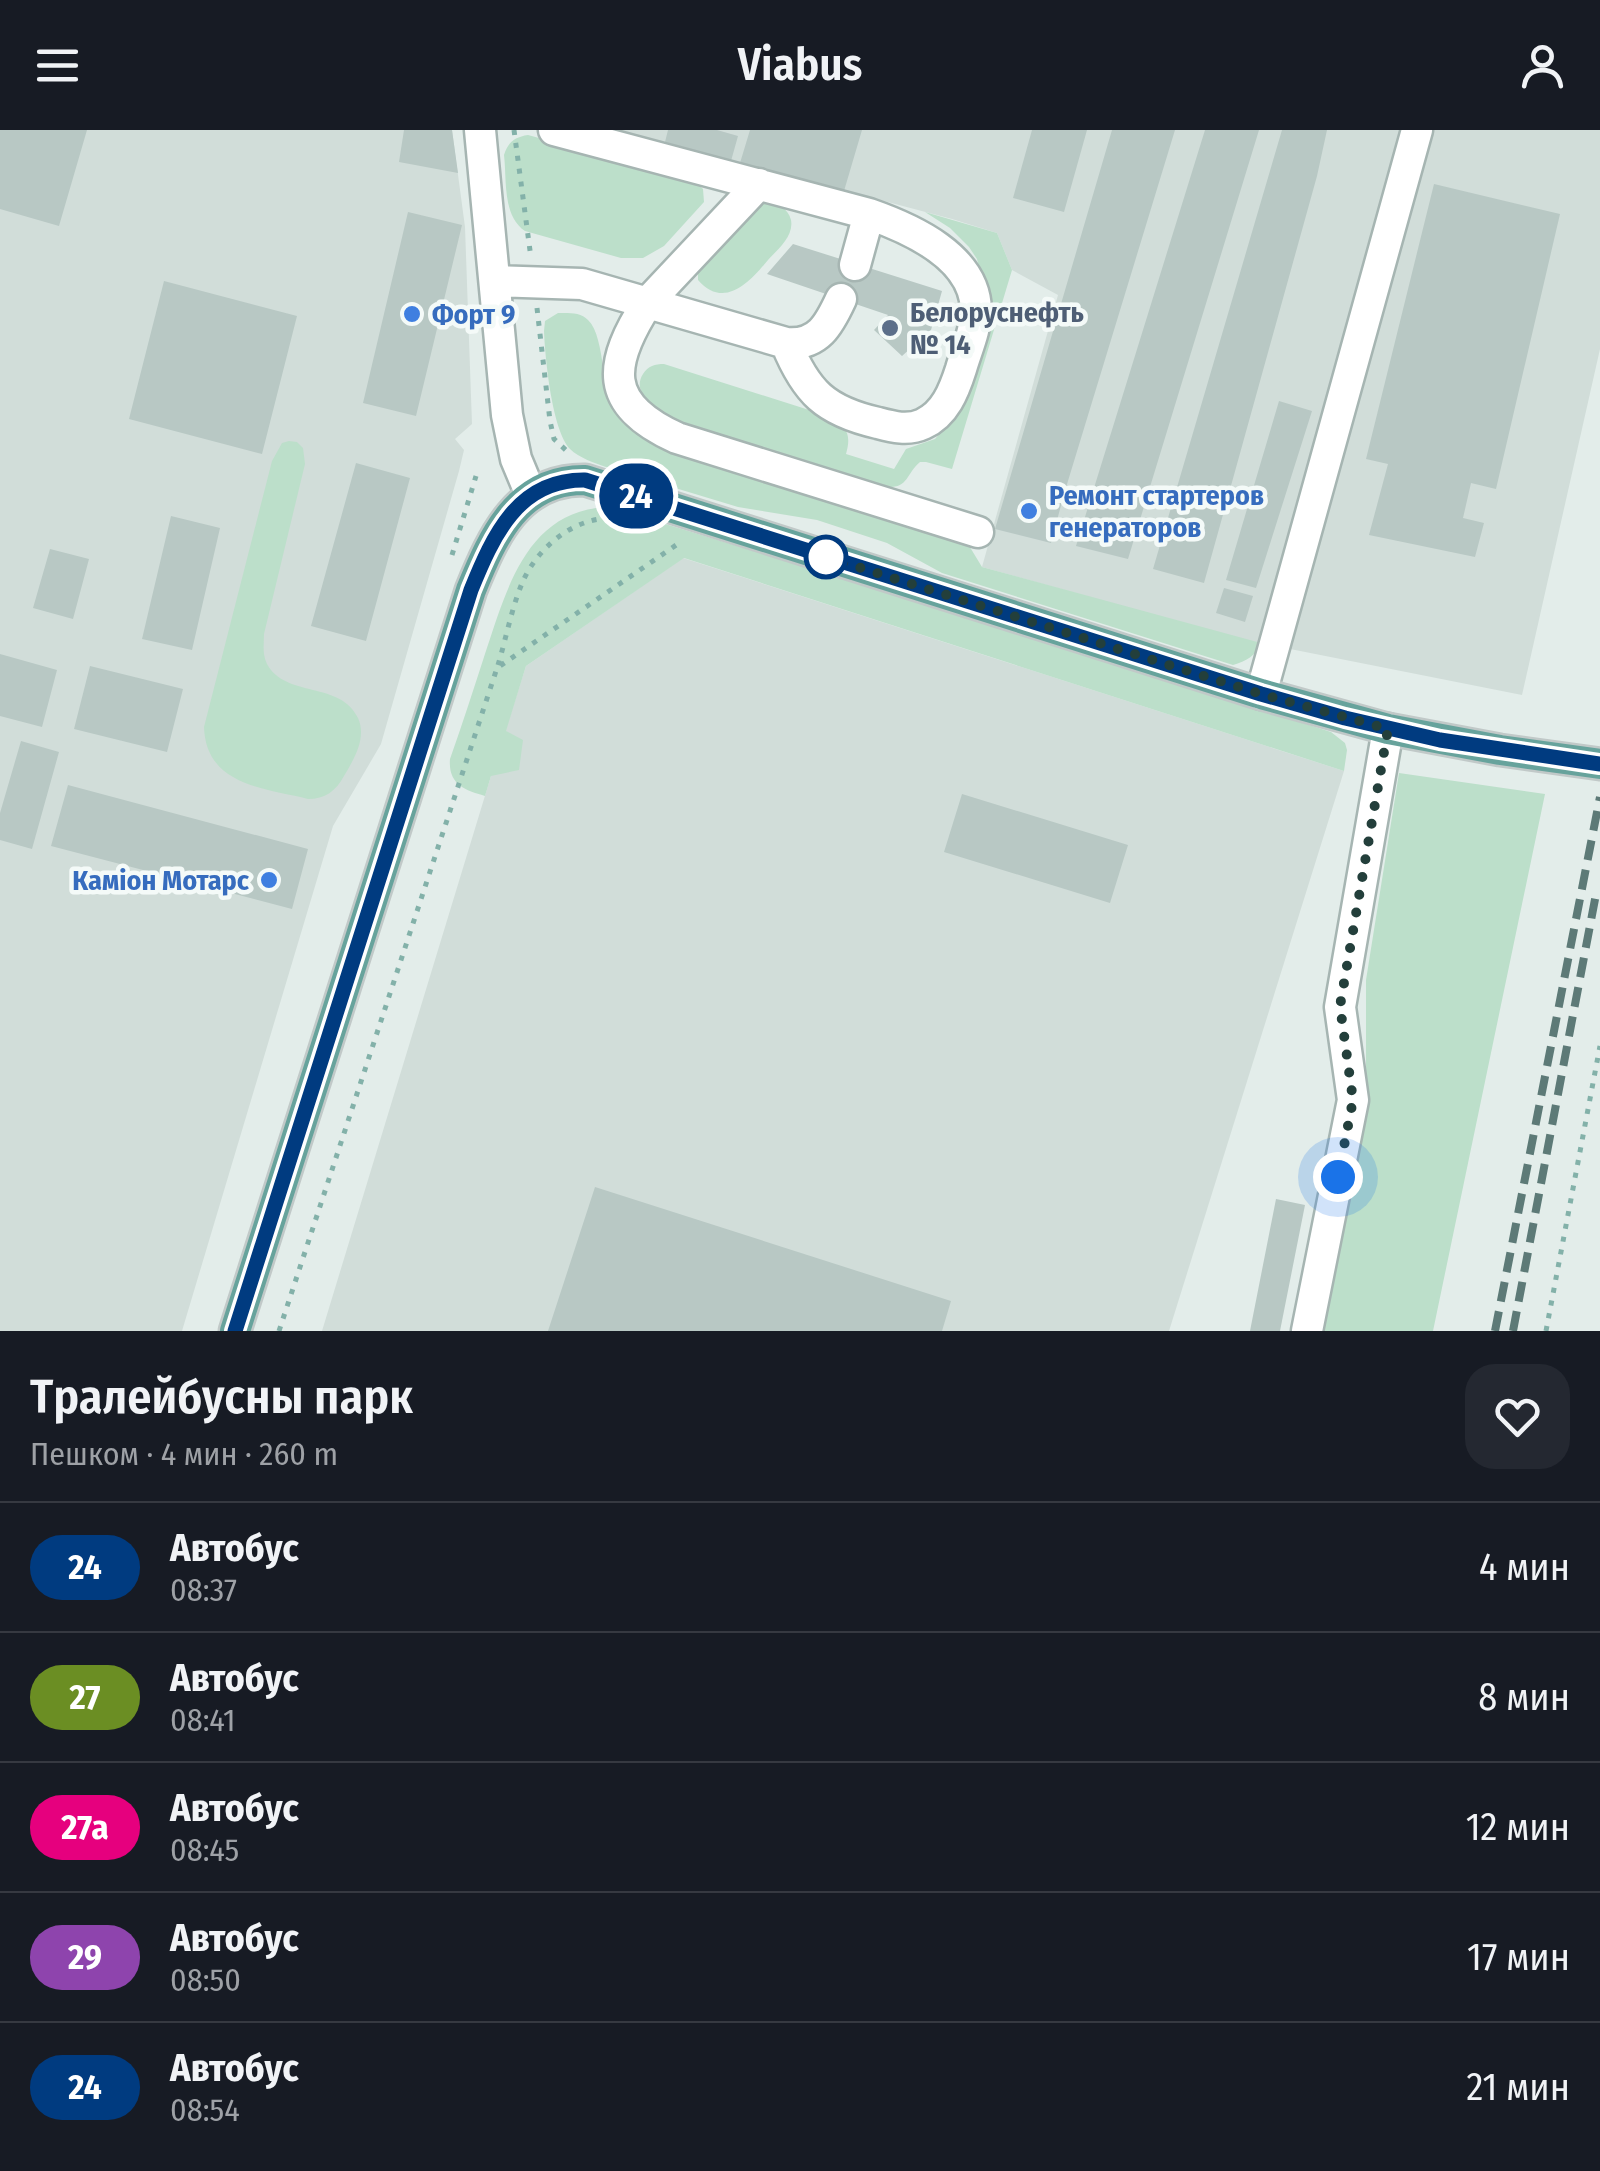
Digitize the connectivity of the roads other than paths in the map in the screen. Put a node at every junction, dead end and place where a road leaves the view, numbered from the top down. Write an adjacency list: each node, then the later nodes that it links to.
1 (480, 130): 7 (street)
2 (554, 130): 4 (street)
3 (1417, 130): 13 (street)
4 (759, 184): 5 (street); 9 (street)
5 (869, 214): 6 (street); 10 (street)
6 (855, 264)
7 (495, 281): 9 (street); 11 (street)
8 (841, 299): 10 (street)
9 (648, 302): 10 (street); 12 (street)
10 (786, 343)
11 (531, 494): 13 (main road); 16 (main road)
12 (978, 532)
13 (1261, 694): 14 (main road)
14 (1388, 729): 15 (main road); 17 (street)
15 (1600, 764)
16 (235, 1331)
17 (1308, 1331)

